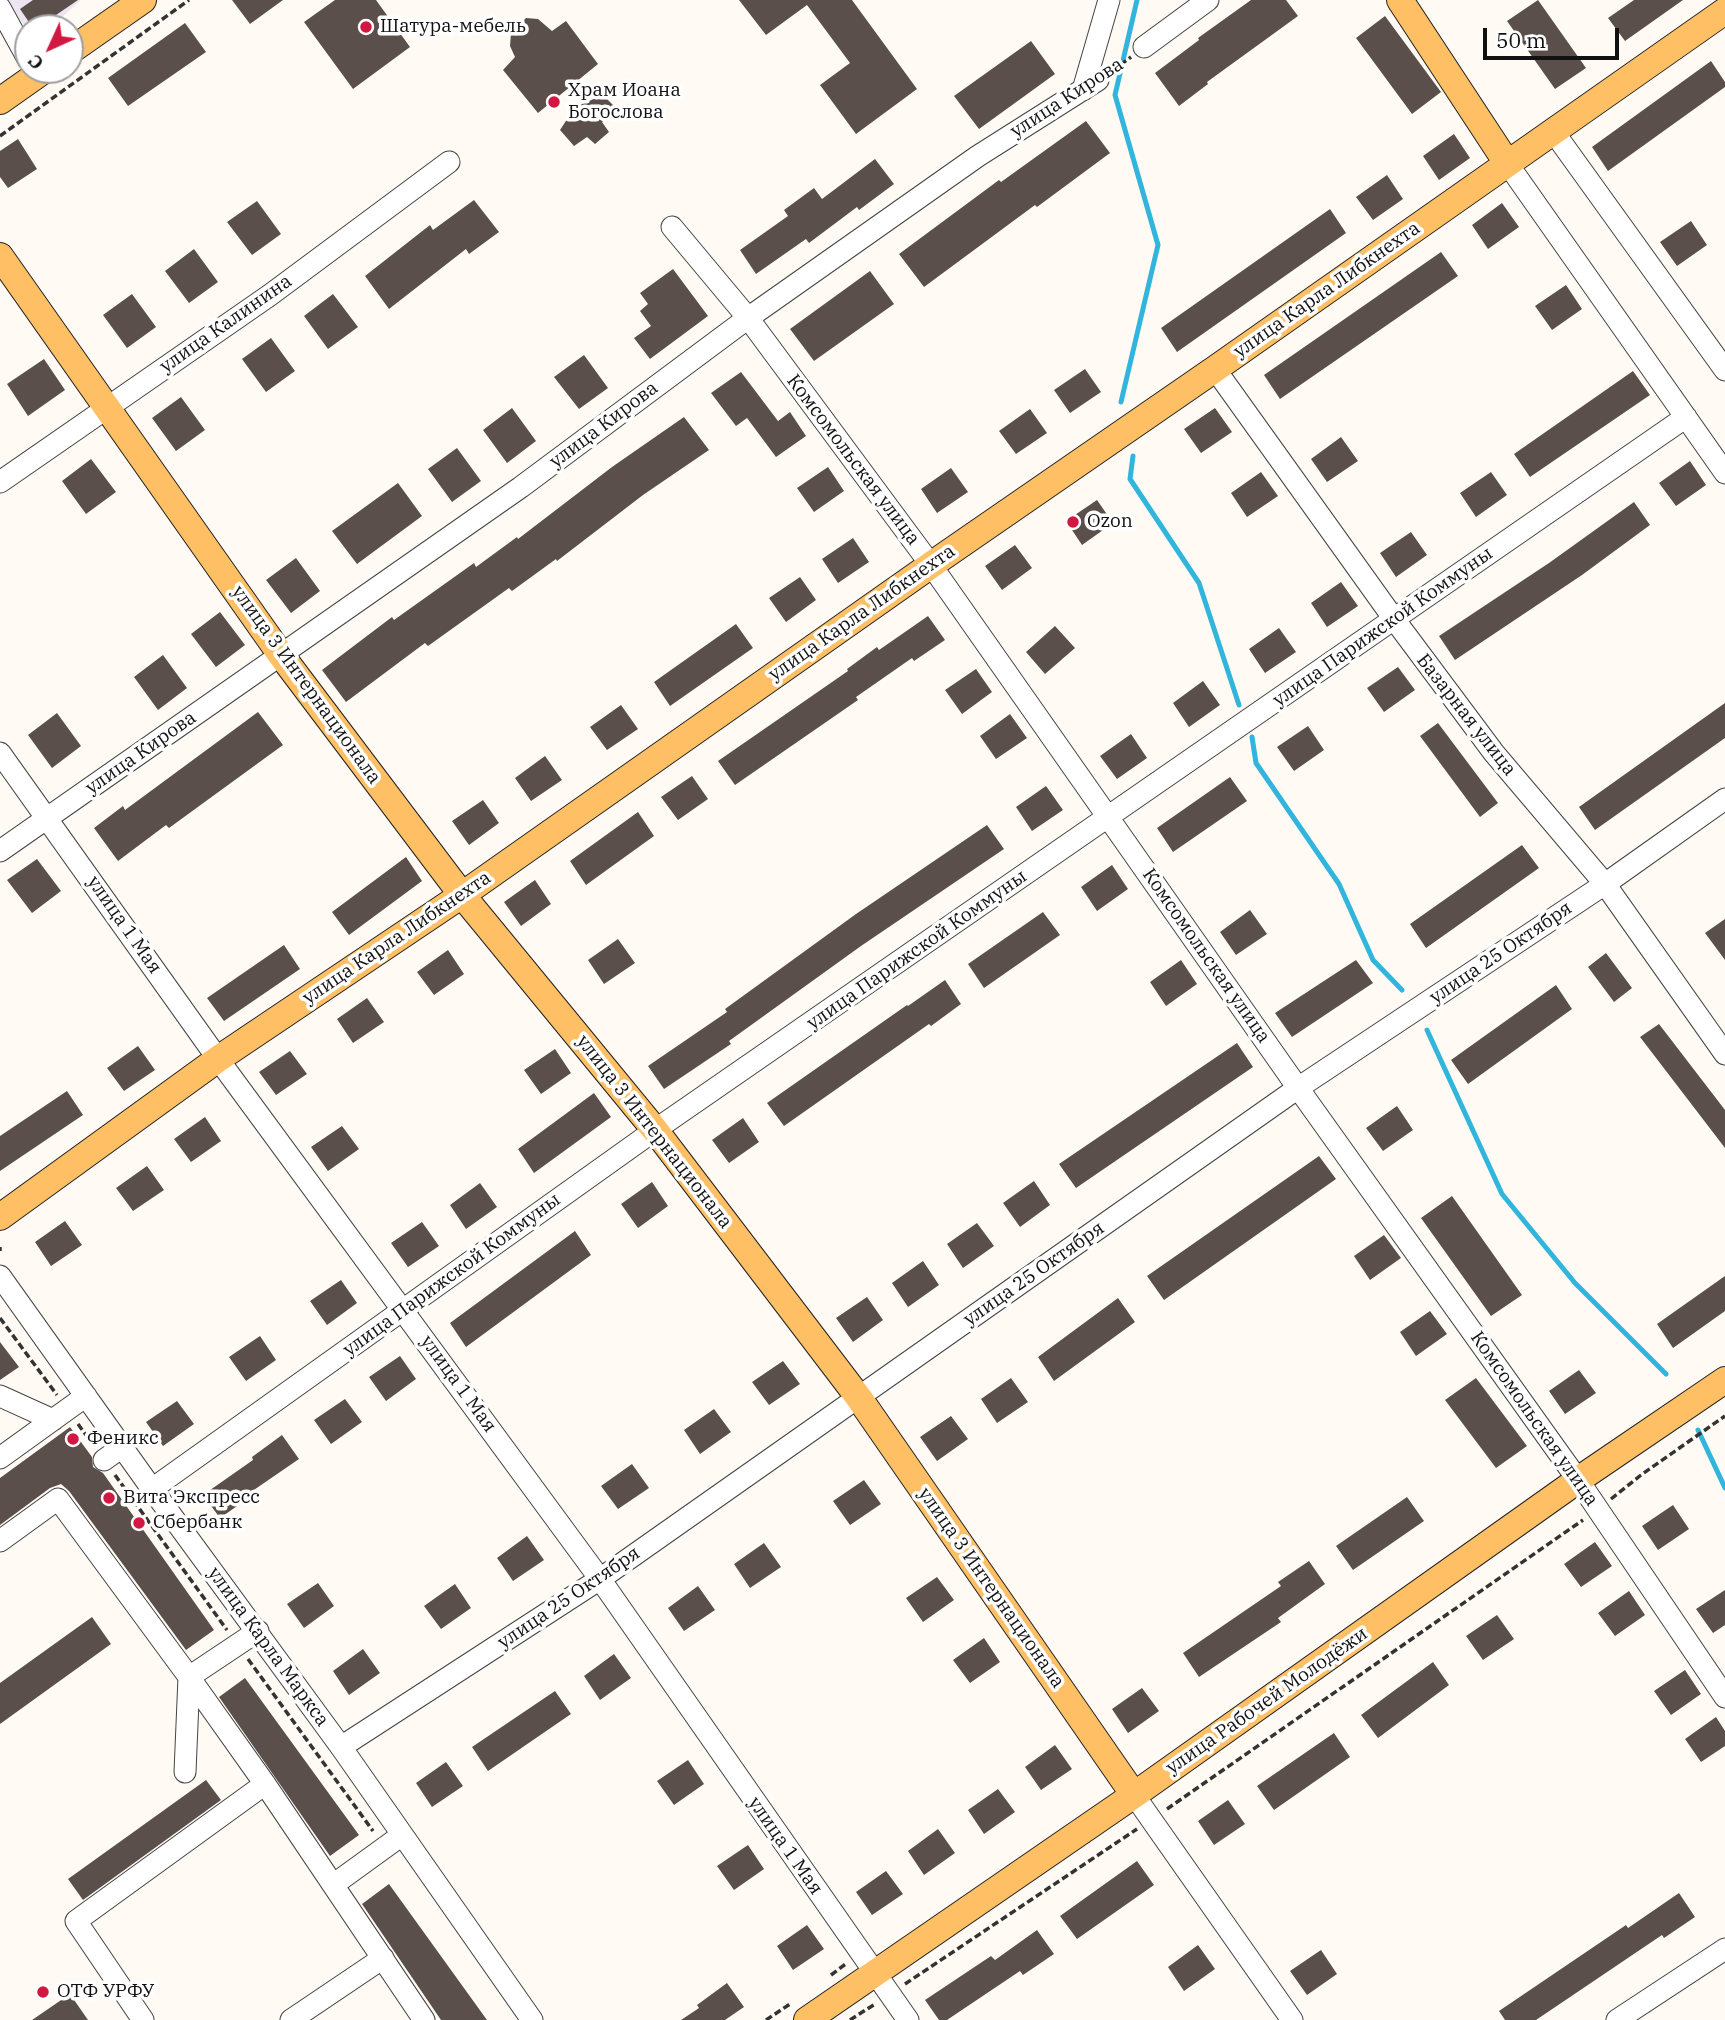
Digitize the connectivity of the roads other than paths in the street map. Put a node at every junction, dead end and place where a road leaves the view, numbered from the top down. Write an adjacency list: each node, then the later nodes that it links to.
1 (143, 0): 8 (main road)
2 (1110, 0): 17 (street, улица Кирова)
3 (1208, 0): 9 (street, улица Кирова)
4 (1400, 0): 14 (main road)
5 (0, 8): 7 (street)
6 (1725, 12): 12 (main road, улица Карла Либкнехта)
7 (14, 30)
8 (84, 41)
9 (1144, 47)
10 (20, 84): 11 (main road)
11 (0, 101)
12 (1553, 131): 14 (main road, улица Карла Либкнехта); 19 (street)
13 (449, 162): 20 (street, улица Калинина)
14 (1507, 163): 18 (main road, улица Карла Либкнехта); 21 (street)
15 (672, 227): 17 (street, Комсомольская улица)
16 (0, 256): 20 (main road, улица 3 Интернационала)
17 (748, 318): 24 (street, Комсомольская улица); 26 (street, улица Кирова)
18 (1216, 369): 24 (main road, улица Карла Либкнехта); 25 (street, Базарная улица)
19 (1725, 370)
20 (108, 406): 23 (street, улица Калинина); 26 (main road, улица 3 Интернационала)
21 (1686, 417): 22 (street); 25 (street, улица Парижской Коммуны)
22 (1725, 473)
23 (0, 482)
24 (931, 565): 29 (street, Комсомольская улица); 33 (main road, улица Карла Либкнехта)
25 (1394, 620): 29 (street, улица Парижской Коммуны); 32 (street, Базарная улица)
26 (281, 655): 30 (street, улица Кирова); 33 (main road, улица 3 Интернационала)
27 (0, 753): 30 (street, улица 1 Мая)
28 (1725, 799): 32 (street, улица 25 Октября)
29 (1110, 817): 36 (street, Комсомольская улица); 37 (street, улица Парижской Коммуны)
30 (48, 818): 31 (street, улица Кирова); 35 (street, улица 1 Мая)
31 (0, 851)
32 (1605, 884): 34 (street, Базарная улица); 36 (street, улица 25 Октября)
33 (463, 895): 35 (main road, улица Карла Либкнехта); 37 (main road, улица 3 Интернационала)
34 (1725, 1054)
35 (218, 1059): 38 (main road, улица Карла Либкнехта); 40 (street, улица 1 Мая)
36 (1298, 1088): 44 (street, улица 25 Октября); 49 (street, Комсомольская улица)
37 (655, 1130): 40 (street, улица Парижской Коммуны); 44 (main road, улица 3 Интернационала)
38 (0, 1217)
39 (0, 1276): 43 (street, улица Карла Маркса)
40 (403, 1309): 50 (street, улица Парижской Коммуны); 52 (street, улица 1 Мая)
41 (1725, 1380): 49 (main road, улица Рабочей Молодёжи)
42 (0, 1396): 45 (street)
43 (86, 1396): 45 (street); 46 (street, улица Карла Маркса)
44 (859, 1398): 52 (street, улица 25 Октября); 59 (main road, улица 3 Интернационала)
45 (60, 1415): 47 (street)
46 (122, 1447): 48 (street); 50 (street, улица Карла Маркса)
47 (0, 1458)
48 (104, 1460)
49 (1578, 1480): 55 (street, Комсомольская улица); 59 (main road, улица Рабочей Молодёжи)
50 (152, 1489): 53 (street, улица Карла Маркса)
51 (0, 1541): 54 (street)
52 (600, 1579): 56 (street, улица 25 Октября); 64 (street, улица 1 Мая)
53 (258, 1631): 54 (street); 56 (street, улица Карла Маркса)
54 (189, 1678): 57 (street); 58 (street)
55 (1725, 1697)
56 (341, 1747): 60 (street, улица Карла Маркса)
57 (185, 1772)
58 (265, 1784): 61 (street); 65 (street)
59 (1134, 1794): 64 (main road, улица Рабочей Молодёжи); 71 (street, улица 3 Интернационала)
60 (393, 1841): 61 (street); 68 (street, улица Карла Маркса)
61 (333, 1885): 63 (street)
62 (1725, 1949): 72 (street)
63 (383, 1958): 66 (street); 67 (street)
64 (881, 1984): 69 (main road, улица Рабочей Молодёжи); 70 (street, улица 1 Мая)
65 (143, 2020)
66 (292, 2020)
67 (424, 2020)
68 (532, 2020)
69 (807, 2020)
70 (908, 2020)
71 (1292, 2020)
72 (1617, 2020)

